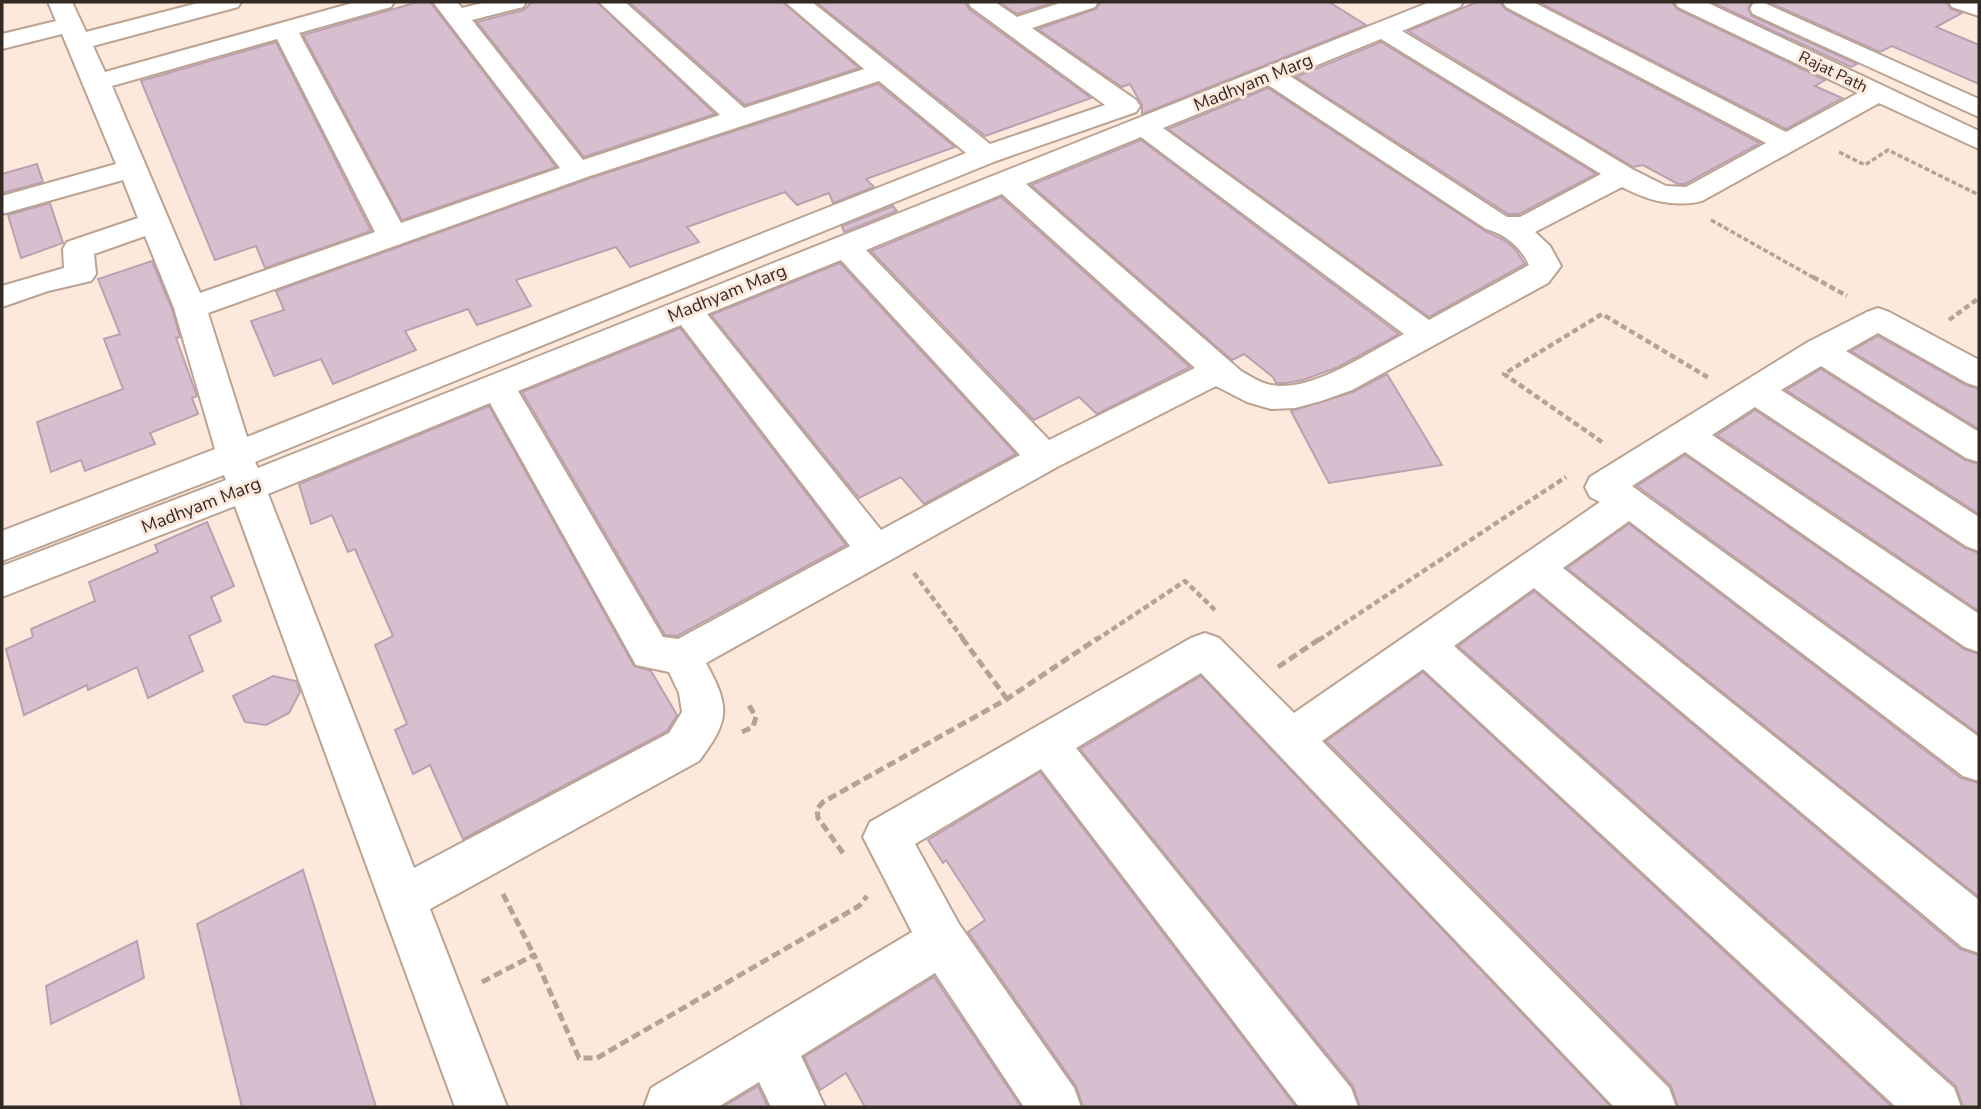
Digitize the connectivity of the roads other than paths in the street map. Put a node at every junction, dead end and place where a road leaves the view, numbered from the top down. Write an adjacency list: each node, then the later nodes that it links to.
1 (229, 2): 13 (street)
2 (382, 2): 19 (street)
3 (514, 2): 14 (street)
4 (611, 2): 27 (street)
5 (797, 2): 21 (street)
6 (980, 2): 18 (street)
7 (1086, 2): 18 (street)
8 (1451, 2): 16 (street, Madhyam Marg)
9 (1515, 2): 29 (street)
10 (1687, 2): 24 (street, Rajat Path)
11 (1747, 2): 25 (street, Rajat Path)
12 (1961, 2): 15 (street)
13 (185, 7): 17 (street)
14 (450, 9): 32 (street)
15 (1979, 9)
16 (1386, 16): 22 (street, Madhyam Marg); 26 (street, Madhyam Marg); 33 (street)
17 (69, 23): 20 (street); 23 (street)
18 (1014, 26): 26 (street)
19 (284, 29): 23 (street); 38 (street)
20 (2, 42)
21 (884, 71): 27 (street); 30 (street)
22 (1270, 75): 26 (street, Madhyam Marg); 37 (street)
23 (97, 82): 31 (street)
24 (1878, 93): 28 (street, Rajat Path); 29 (street)
25 (1979, 109)
26 (1134, 116): 30 (street, Madhyam Marg); 34 (street, Madhyam Marg); 43 (street)
27 (738, 117): 32 (street)
28 (1979, 141)
29 (1788, 144): 33 (street)
30 (986, 155): 52 (street, Madhyam Marg)
31 (132, 168): 35 (street); 36 (street)
32 (576, 171): 38 (street)
33 (1622, 175): 37 (street)
34 (1005, 181): 39 (street, Madhyam Marg); 46 (street)
35 (2, 205)
36 (154, 223): 40 (street); 41 (street)
37 (1513, 227): 43 (street)
38 (393, 237): 41 (street)
39 (845, 246): 42 (street, Madhyam Marg); 51 (street)
40 (2, 297)
41 (190, 308): 52 (street)
42 (686, 310): 47 (street, Madhyam Marg); 56 (street)
43 (1427, 334): 46 (street)
44 (1820, 350): 45 (street); 48 (street); 50 (street)
45 (1970, 359)
46 (1219, 370): 51 (street)
47 (498, 386): 52 (street, Madhyam Marg); 61 (street)
48 (1755, 390): 49 (street); 54 (street)
49 (1686, 435): 53 (street); 59 (street)
50 (1979, 449)
51 (1044, 458): 56 (street)
52 (241, 472): 55 (street, Madhyam Marg); 58 (street, Madhyam Marg); 65 (street)
53 (1629, 501): 57 (street); 64 (street)
54 (1979, 536)
55 (2, 546)
56 (891, 557): 61 (street)
57 (1534, 566): 60 (street); 66 (street)
58 (2, 582)
59 (1979, 635)
60 (1423, 644): 62 (street); 75 (street)
61 (682, 656): 65 (street)
62 (1291, 739): 63 (street); 74 (street)
63 (1047, 744): 67 (street); 73 (street)
64 (1979, 762)
65 (402, 899): 69 (street)
66 (1979, 930)
67 (942, 941): 68 (street); 72 (street)
68 (768, 1047): 70 (street); 71 (street)
69 (481, 1107)
70 (670, 1107)
71 (799, 1107)
72 (1055, 1107)
73 (1332, 1107)
74 (1650, 1107)
75 (1935, 1107)

